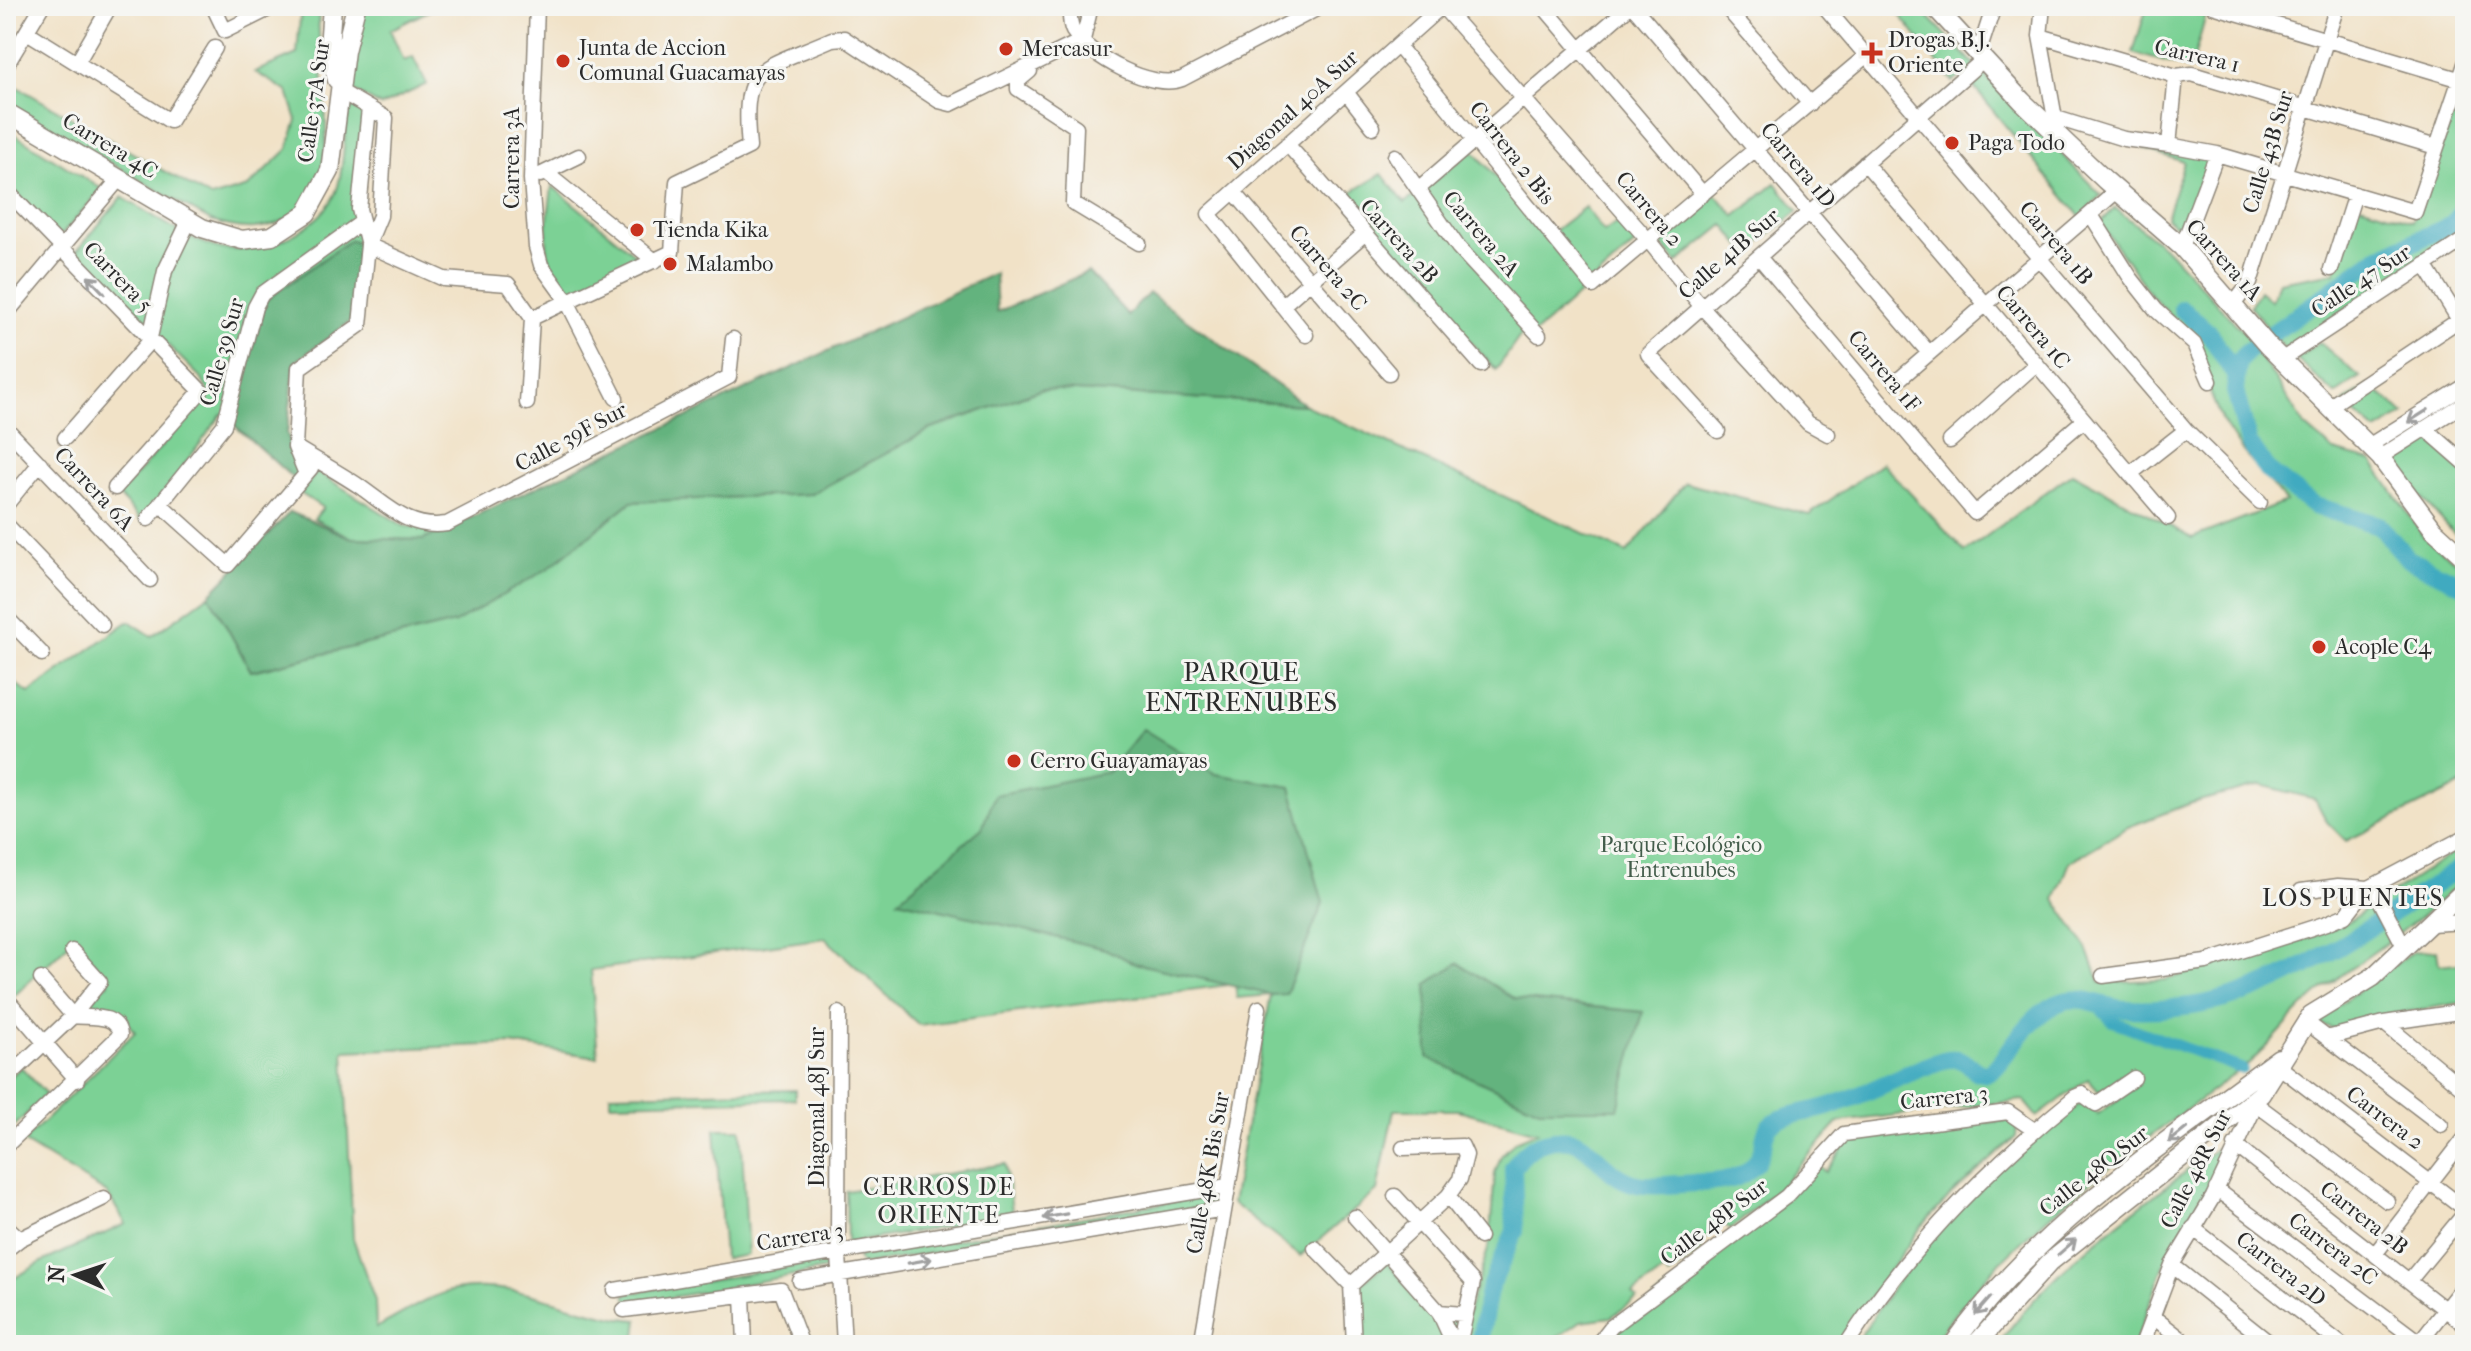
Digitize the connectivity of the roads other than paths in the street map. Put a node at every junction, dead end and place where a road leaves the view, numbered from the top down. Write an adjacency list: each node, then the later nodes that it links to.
1 (42, 6): 21 (street)
2 (110, 6): 30 (street)
3 (213, 6): 4 (street)
4 (275, 6)
5 (332, 6): 36 (main road)
6 (356, 6): 36 (main road, Calle 37A Sur)
7 (537, 6): 59 (street, Carrera 3A)
8 (1070, 6): 23 (street)
9 (1091, 6): 23 (street)
10 (1322, 6): 23 (street)
11 (1442, 6): 25 (street, Diagonal 40A Sur); 38 (street, Carrera 2)
12 (1543, 6): 27 (street)
13 (1631, 6): 27 (street); 50 (street, Carrera 1D)
14 (1725, 6): 39 (street)
15 (1824, 6): 28 (street, Carrera 1B)
16 (1934, 6): 29 (main road, Carrera 1A)
17 (1994, 6): 29 (street)
18 (2043, 6): 22 (street)
19 (2213, 6): 24 (street)
20 (2337, 6): 24 (street, Calle 43B Sur)
21 (27, 32): 30 (street); 33 (street)
22 (2040, 36): 34 (street, Carrera 1); 44 (street)
23 (1083, 40): 31 (street)
24 (2326, 42): 35 (street); 41 (street, Calle 43B Sur)
25 (1398, 46): 37 (street, Diagonal 40A Sur); 47 (street, Carrera 2 Bis)
26 (215, 48): 30 (street)
27 (1579, 50): 38 (street); 64 (street)
28 (1867, 55): 39 (street); 43 (street, Carrera 1B)
29 (1981, 57): 43 (street, Calle 41B Sur); 46 (main road, Carrera 1A)
30 (77, 63)
31 (1031, 63): 73 (street); 79 (street)
32 (2465, 64): 35 (street)
33 (6, 66)
34 (2176, 76): 41 (street, Carrera 1); 49 (street)
35 (2462, 80): 51 (street)
36 (340, 91): 40 (street); 68 (main road, Calle 37A Sur)
37 (1346, 92): 45 (street); 48 (street, Diagonal 40A Sur)
38 (1524, 98): 47 (street); 72 (street, Carrera 2)
39 (1810, 104): 50 (street)
40 (369, 108): 69 (street); 74 (street)
41 (2305, 109): 51 (street, Carrera 1); 57 (street, Calle 43B Sur)
42 (6, 112): 58 (main road, Carrera 4C)
43 (1919, 116): 55 (street, Calle 41B Sur); 78 (street, Carrera 1B)
44 (2053, 117): 46 (street); 49 (street)
45 (1373, 127)
46 (2062, 139): 62 (main road, Carrera 1A)
47 (1475, 140): 60 (street); 72 (street, Carrera 2 Bis)
48 (1287, 144): 63 (street, Diagonal 40A Sur); 70 (street, Carrera 2B)
49 (2169, 145): 52 (street)
50 (1755, 147): 64 (street); 66 (street, Carrera 1D)
51 (2436, 147): 65 (street)
52 (2217, 154): 57 (street); 75 (street)
53 (579, 156): 56 (street)
54 (1395, 156): 60 (street, Carrera 2A)
55 (1865, 163): 66 (street, Calle 41B Sur); 84 (street, Carrera 1C)
56 (546, 173): 59 (street); 79 (street)
57 (2284, 174): 65 (street); 85 (street, Calle 43B Sur)
58 (119, 179): 68 (main road, Carrera 4C); 76 (street)
59 (531, 179): 83 (street, Carrera 3A)
60 (1418, 189): 92 (street, Carrera 2A)
61 (6, 190): 76 (street, Carrera 5)
62 (2117, 191): 67 (street); 75 (main road, Carrera 1A)
63 (1234, 192): 82 (street, Carrera 2C); 86 (street, Diagonal 40A Sur)
64 (1703, 194): 72 (street)
65 (2355, 194): 81 (street)
66 (1810, 212): 77 (street, Calle 41B Sur); 95 (street, Carrera 1D)
67 (2091, 215): 78 (street); 100 (street)
68 (189, 221): 94 (street)
69 (362, 222): 74 (street); 125 (street, Calle 39 Sur)
70 (1363, 235): 82 (street); 98 (street, Carrera 2B)
71 (2465, 239): 80 (street, Calle 47 Sur)
72 (1648, 240): 87 (street, Carrera 2)
73 (1139, 243)
74 (368, 245): 89 (street); 116 (street)
75 (2182, 247): 85 (main road, Carrera 1A)
76 (62, 250): 88 (street); 94 (street, Carrera 5, one-way to 76)
77 (1759, 257): 87 (street, Calle 41B Sur); 108 (street, Carrera 1F)
78 (2040, 258): 84 (street); 111 (street, Carrera 1B)
79 (655, 261): 83 (street)
80 (2425, 265): 90 (street); 96 (street, Calle 47 Sur)
81 (2331, 269)
82 (1310, 280): 86 (street); 99 (street, Carrera 2C)
83 (567, 301): 89 (street); 104 (street, Carrera 3A)
84 (1986, 305): 95 (street); 97 (street, Carrera 1C)
85 (2233, 305): 96 (main road, Carrera 1A)
86 (1282, 306): 91 (street)
87 (1702, 307): 112 (street, Calle 41B Sur); 113 (street, Carrera 2)
88 (6, 314)
89 (532, 318): 105 (street)
90 (2462, 318): 107 (street)
91 (1306, 335)
92 (1539, 335)
93 (733, 339): 118 (street, Calle 39F Sur)
94 (149, 342): 103 (street, Carrera 5); 114 (street)
95 (1929, 353): 101 (street)
96 (2275, 353): 107 (main road, Carrera 1A)
97 (2036, 364): 108 (street, Carrera 1C); 115 (street)
98 (1481, 365)
99 (1389, 373)
100 (2210, 381)
101 (1896, 382)
102 (2465, 386): 117 (street, one-way to 117)
103 (201, 391): 123 (street, Calle 39 Sur)
104 (616, 398)
105 (527, 403)
106 (2465, 403): 110 (street)
107 (2330, 406): 117 (main road, Carrera 1A)
108 (2084, 420): 122 (street, Carrera 1C)
109 (6, 428): 120 (street, Carrera 6A)
110 (2425, 428): 117 (street); 119 (street)
111 (2186, 430): 122 (street); 124 (street, Carrera 1B)
112 (1718, 431)
113 (1828, 434)
114 (65, 438)
115 (1950, 441)
116 (295, 447): 118 (street); 121 (street)
117 (2375, 451): 130 (main road, Carrera 1A)
118 (317, 460): 121 (street)
119 (2464, 460)
120 (40, 463): 126 (street); 131 (street, Carrera 6A)
121 (306, 474): 125 (street)
122 (2130, 474): 127 (street, Carrera 1C)
123 (115, 488)
124 (2260, 502)
125 (160, 504): 128 (street, Calle 39 Sur)
126 (6, 505)
127 (2168, 518)
128 (148, 519)
129 (6, 524): 133 (street)
130 (2465, 558)
131 (150, 580)
132 (6, 617): 134 (street)
133 (102, 625)
134 (42, 654)
135 (2465, 837): 136 (street)
136 (2370, 887): 138 (street); 141 (street); 143 (street)
137 (2465, 890): 140 (main road)
138 (2301, 891)
139 (2465, 922): 140 (street)
140 (2430, 924): 141 (main road)
141 (2405, 948): 151 (main road)
142 (72, 951): 150 (street)
143 (2103, 976)
144 (41, 979): 150 (street)
145 (6, 998): 155 (street)
146 (1259, 1008): 170 (street, Calle 48K Bis Sur)
147 (2465, 1011): 149 (street)
148 (839, 1013): 187 (street, Diagonal 48J Sur)
149 (2449, 1013): 152 (street); 153 (street)
150 (73, 1016): 155 (street); 159 (street)
151 (2305, 1021): 154 (street); 156 (main road, Calle 48R Sur)
152 (2384, 1023): 154 (street); 160 (street)
153 (2465, 1027)
154 (2327, 1038): 162 (street)
155 (44, 1042): 157 (street); 159 (street)
156 (2281, 1059): 161 (main road, Calle 48R Sur); 169 (street, Carrera 2); 214 (main road, Calle 48Q Sur, one-way to 214)
157 (9, 1069)
158 (2134, 1078): 164 (street)
159 (77, 1080): 167 (street)
160 (2465, 1090)
161 (2258, 1099): 166 (street, Calle 48R Sur); 175 (street); 215 (main road, Calle 48Q Sur, one-way to 161)
162 (2441, 1125)
163 (1853, 1130): 164 (street, Carrera 3); 212 (street, Calle 48P Sur)
164 (2034, 1130): 213 (street)
165 (2465, 1138): 169 (street)
166 (2235, 1145): 171 (street, Calle 48R Sur); 188 (street, Carrera 2B)
167 (6, 1146)
168 (1403, 1148): 173 (street)
169 (2432, 1180): 177 (street, Carrera 2); 188 (street)
170 (1228, 1186): 176 (street, Calle 48K Bis Sur); 187 (street, Carrera 3, one-way to 187)
171 (2216, 1189): 181 (street, Calle 48R Sur); 205 (street, Carrera 2C)
172 (1395, 1196): 179 (street)
173 (1448, 1196): 179 (street); 182 (street)
174 (104, 1198): 183 (street)
175 (2387, 1201)
176 (1224, 1209): 190 (street, Carrera 3, one-way to 176); 209 (street, Calle 48K Bis Sur)
177 (2465, 1211): 193 (street)
178 (1355, 1217): 186 (street)
179 (1418, 1221): 186 (street); 202 (street)
180 (6, 1226): 183 (street)
181 (2193, 1228): 189 (street, Calle 48R Sur); 219 (street, Carrera 2D)
182 (1480, 1237)
183 (20, 1239): 185 (street)
184 (1315, 1248): 195 (street)
185 (6, 1250)
186 (1386, 1251): 195 (street); 201 (street)
187 (839, 1253): 190 (street, Diagonal 48J Sur); 191 (street, Carrera 3)
188 (2375, 1254): 193 (street, Carrera 2B)
189 (2172, 1265): 203 (street, Calle 48R Sur); 218 (street)
190 (843, 1274): 192 (street, Carrera 3); 208 (street, Diagonal 48J Sur)
191 (680, 1278): 196 (street, Carrera 3); 198 (street)
192 (800, 1281)
193 (2409, 1281): 200 (street, Carrera 2B)
194 (2465, 1284): 200 (street)
195 (1351, 1285): 210 (street)
196 (615, 1290)
197 (743, 1295): 198 (street); 206 (street); 207 (street)
198 (698, 1301): 199 (street)
199 (624, 1310)
200 (2444, 1310): 204 (street, Carrera 2B); 205 (street)
201 (1439, 1312): 202 (street); 211 (street)
202 (1463, 1314): 211 (street)
203 (2152, 1316): 216 (street, Calle 48R Sur); 217 (street)
204 (2465, 1325)
205 (2420, 1344)
206 (745, 1345)
207 (802, 1345)
208 (844, 1345)
209 (1201, 1345)
210 (1354, 1345)
211 (1456, 1345)
212 (1597, 1345)
213 (1846, 1345)
214 (1953, 1345)
215 (1975, 1345)
216 (2142, 1345)
217 (2189, 1345)
218 (2272, 1345)
219 (2342, 1345)

